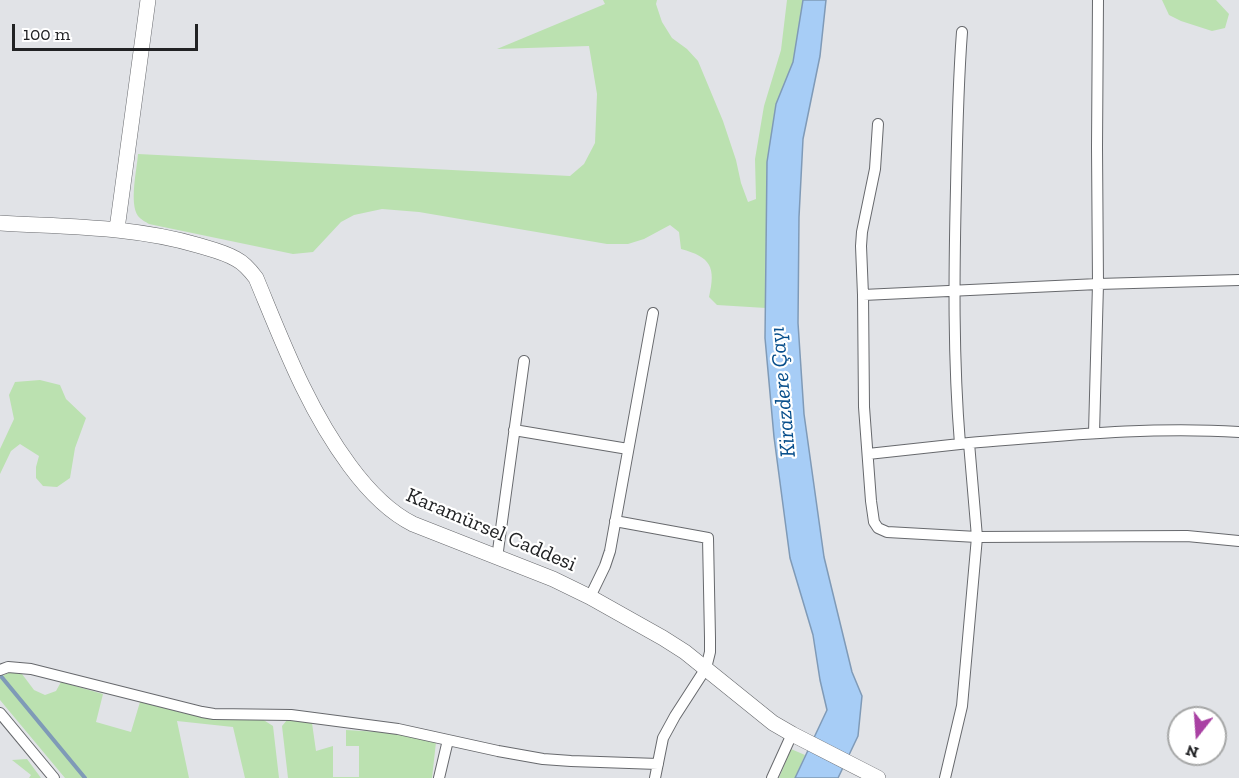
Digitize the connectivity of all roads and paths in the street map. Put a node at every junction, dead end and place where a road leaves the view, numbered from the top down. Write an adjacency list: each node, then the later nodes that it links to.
1 (148, 0): 6 (main road)
2 (1098, 0): 8 (street)
3 (962, 32): 9 (street)
4 (879, 123): 10 (street)
5 (0, 224): 6 (main road, Karamürsel Caddesi)
6 (117, 230): 22 (main road, Karamürsel Caddesi)
7 (1239, 280): 8 (street)
8 (1098, 284): 9 (street); 15 (street)
9 (954, 290): 10 (street); 16 (street)
10 (863, 295): 18 (street)
11 (653, 313): 17 (street)
12 (524, 361): 13 (street)
13 (514, 429): 17 (street); 22 (street)
14 (1239, 432): 15 (street)
15 (1094, 433): 16 (street)
16 (965, 443): 18 (street); 20 (street)
17 (628, 449): 19 (street)
18 (868, 454): 20 (street)
19 (615, 521): 23 (street); 24 (street)
20 (977, 537): 21 (street); 35 (street)
21 (1239, 541)
22 (497, 558): 23 (main road, Karamürsel Caddesi)
23 (590, 597): 24 (main road, Karamürsel Caddesi)
24 (706, 668): 27 (main road, Karamürsel Caddesi); 29 (street)
25 (0, 670): 28 (street)
26 (0, 713): 31 (street)
27 (792, 734): 30 (main road, Karamürsel Caddesi); 34 (street)
28 (448, 740): 29 (street); 32 (street)
29 (658, 764): 33 (street)
30 (871, 775)
31 (54, 778)
32 (439, 778)
33 (656, 778)
34 (772, 778)
35 (945, 778)

